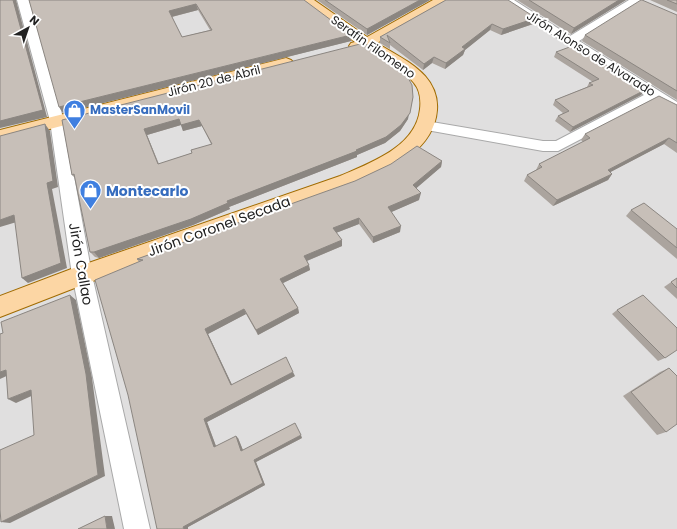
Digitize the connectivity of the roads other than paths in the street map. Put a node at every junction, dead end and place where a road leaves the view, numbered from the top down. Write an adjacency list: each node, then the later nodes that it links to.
1 (23, 0): 12 (street, Jirón Callao)
2 (305, 0): 7 (main road, Serafin Filomeno)
3 (442, 0): 7 (main road)
4 (506, 0): 6 (street, Jirón Alonso de Alvarado)
5 (640, 1): 6 (street)
6 (570, 41): 10 (street, Jirón Alonso de Alvarado)
7 (367, 43): 8 (main road); 13 (main road, Serafin Filomeno)
8 (344, 49)
9 (297, 61): 12 (main road, Jirón 20 de Abril)
10 (654, 95): 11 (street, Jirón Alonso de Alvarado); 13 (street)
11 (677, 108)
12 (57, 121): 14 (main road, Jirón 20 de Abril); 15 (street, Jirón Callao)
13 (426, 126): 15 (main road, Jirón Coronel Secada)
14 (0, 136)
15 (82, 275): 16 (main road, Jirón Coronel Secada); 17 (street, Jirón Callao)
16 (0, 307)
17 (138, 529)

